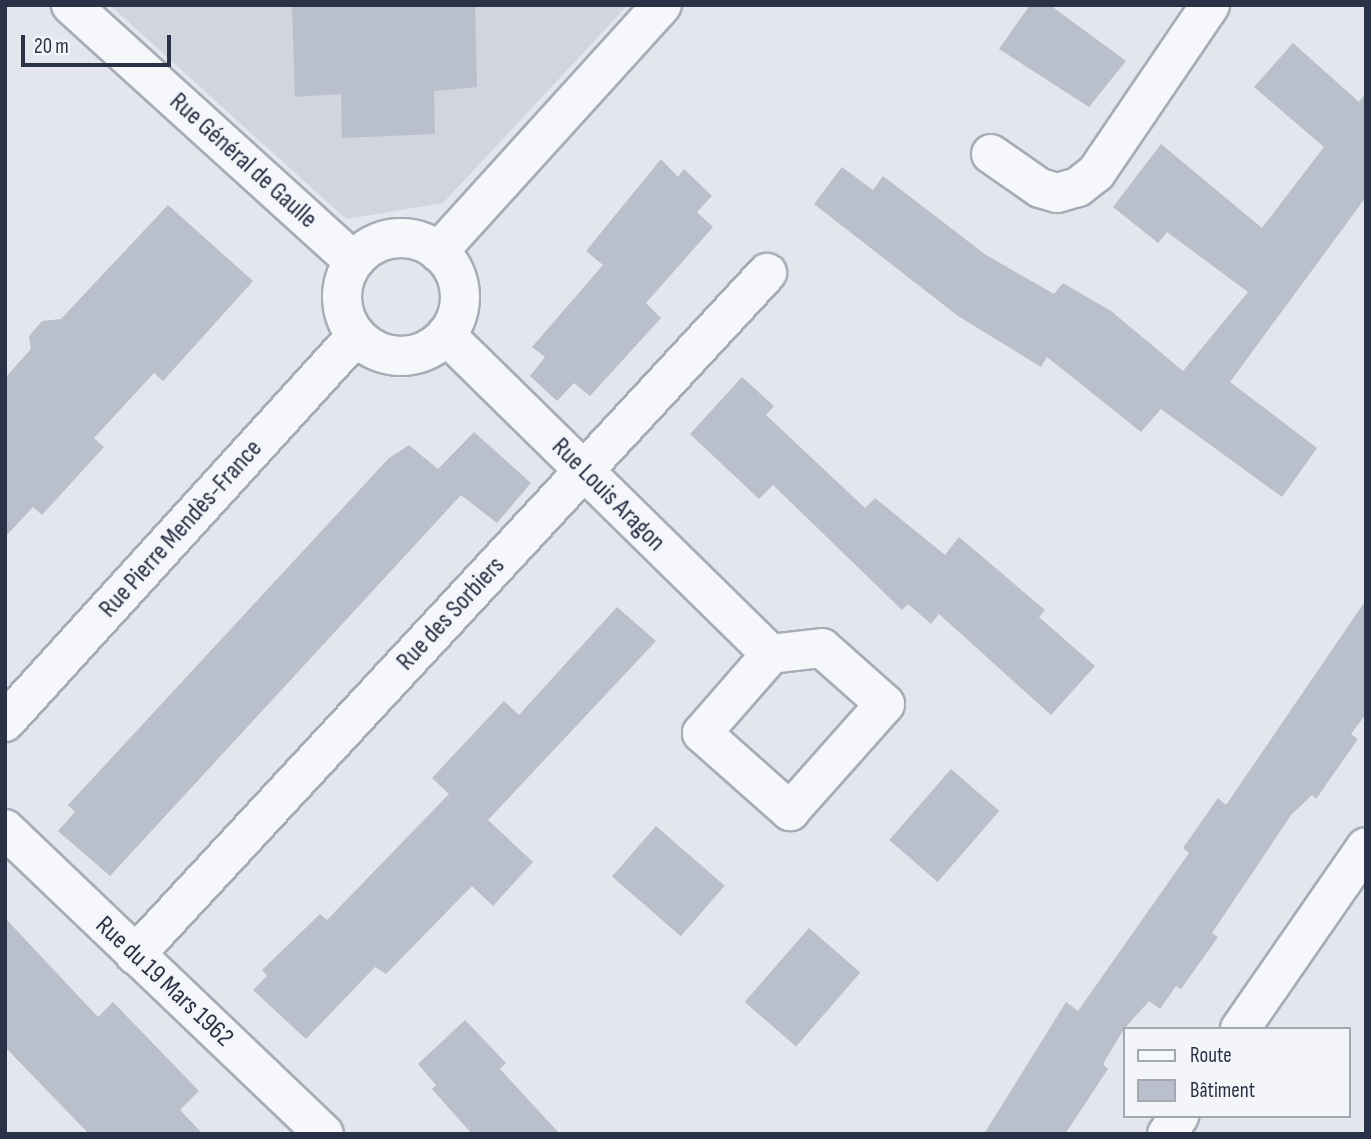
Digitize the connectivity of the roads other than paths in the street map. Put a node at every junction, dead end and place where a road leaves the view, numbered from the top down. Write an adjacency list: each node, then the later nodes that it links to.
1 (71, 5): 6 (street, Rue Général de Gaulle)
2 (662, 5): 5 (street)
3 (1210, 5): 4 (street)
4 (991, 154)
5 (438, 251): 6 (street); 8 (street)
6 (354, 261): 9 (street)
7 (766, 272): 10 (street, Rue des Sorbiers)
8 (446, 335): 9 (street); 10 (street, Rue Louis Aragon)
9 (356, 336): 12 (street, Rue Pierre Mendès-France)
10 (584, 470): 11 (street, Rue Louis Aragon); 15 (street, Rue des Sorbiers)
11 (771, 654): 11 (street)
12 (5, 722)
13 (5, 829): 15 (street, Rue du 19 Mars 1962)
14 (1366, 847): 16 (street)
15 (135, 955): 18 (street, Rue du 19 Mars 1962)
16 (1241, 1027)
17 (1179, 1118): 19 (street)
18 (324, 1134)
19 (1167, 1134)

